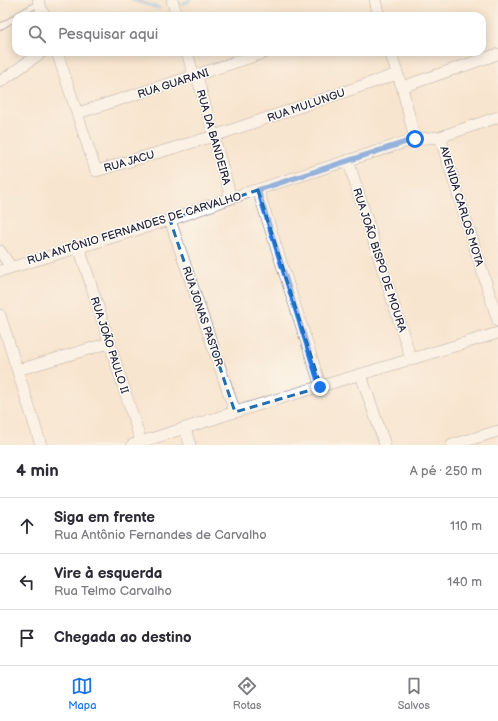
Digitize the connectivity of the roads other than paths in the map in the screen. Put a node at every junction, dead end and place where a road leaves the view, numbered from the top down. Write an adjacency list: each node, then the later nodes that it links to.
1 (172, 0): 6 (street)
2 (375, 0): 7 (street)
3 (38, 1): 4 (lane); 5 (street)
4 (23, 12)
5 (42, 12)
6 (176, 12)
7 (377, 12)
8 (12, 19): 9 (lane)
9 (0, 27)
10 (498, 54): 19 (street)
11 (36, 56): 18 (street)
12 (58, 56): 20 (street, RUA JACU)
13 (188, 56): 17 (street, RUA DA BANDEIRA)
14 (255, 56): 17 (street, RUA GUARANI)
15 (391, 56): 16 (street)
16 (397, 74): 19 (street); 22 (street, RUA MULUNGU)
17 (195, 76): 20 (street, RUA GUARANI); 22 (street, RUA DA BANDEIRA)
18 (0, 82)
19 (402, 87): 24 (street)
20 (78, 113): 22 (street, RUA JACU)
21 (498, 117): 23 (street, RUA ANTÔNIO FERNANDES DE CARVALHO)
22 (214, 136): 27 (street, RUA DA BANDEIRA)
23 (440, 137): 24 (street, RUA ANTÔNIO FERNANDES DE CARVALHO); 34 (street, AVENIDA CARLOS MOTA)
24 (415, 139): 25 (street, RUA ANTÔNIO FERNANDES DE CARVALHO)
25 (348, 160): 26 (street, RUA ANTÔNIO FERNANDES DE CARVALHO); 37 (street, RUA JOÃO BISPO DE MOURA)
26 (258, 190): 27 (street, RUA ANTÔNIO FERNANDES DE CARVALHO); 40 (street)
27 (231, 198): 28 (street, RUA ANTÔNIO FERNANDES DE CARVALHO)
28 (170, 220): 29 (street, RUA ANTÔNIO FERNANDES DE CARVALHO); 41 (street, RUA JONAS PASTOR)
29 (79, 247): 31 (street, RUA ANTÔNIO FERNANDES DE CARVALHO); 36 (street, RUA JOÃO PAULO II)
30 (0, 251): 31 (street)
31 (11, 267): 32 (street, RUA ANTÔNIO FERNANDES DE CARVALHO)
32 (0, 271)
33 (0, 315): 38 (street)
34 (498, 321)
35 (498, 333): 37 (street)
36 (109, 343): 38 (street); 44 (street, RUA JOÃO PAULO II)
37 (411, 359): 39 (street)
38 (18, 370): 45 (street)
39 (361, 375): 40 (street); 47 (street)
40 (320, 387): 41 (street)
41 (235, 412): 42 (street)
42 (185, 428): 44 (street); 46 (street)
43 (498, 431): 48 (street)
44 (136, 444)
45 (41, 445)
46 (190, 445)
47 (385, 445)
48 (452, 445)

